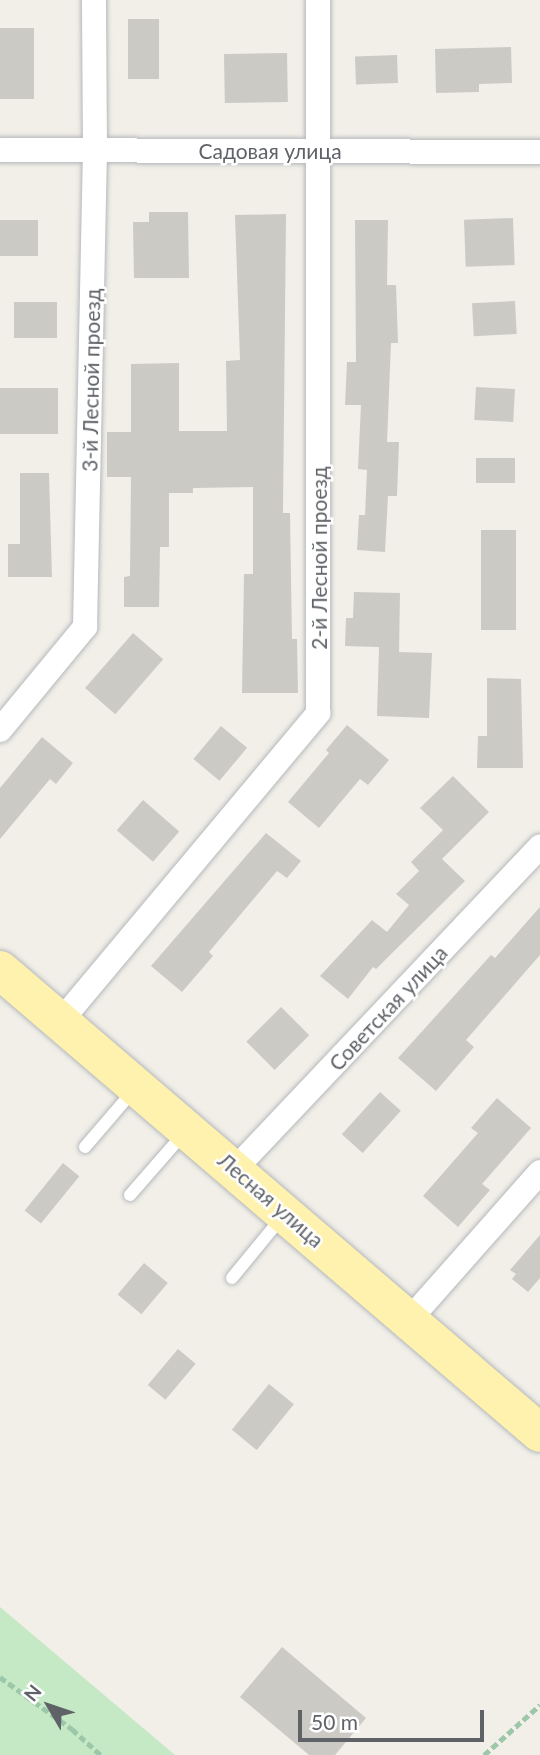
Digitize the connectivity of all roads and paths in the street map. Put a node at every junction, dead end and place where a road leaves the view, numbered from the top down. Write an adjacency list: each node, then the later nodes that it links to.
1 (94, 0): 4 (street, 3-й Лесной проезд)
2 (318, 0): 5 (street, 2-й Лесной проезд)
3 (0, 150): 4 (street, Садовая улица)
4 (96, 150): 5 (street, Садовая улица); 7 (street, 3-й Лесной проезд)
5 (320, 151): 6 (street, Садовая улица); 10 (street, 2-й Лесной проезд)
6 (540, 152)
7 (0, 730)
8 (540, 847): 14 (street, Советская улица)
9 (1, 973): 10 (main road, Лесная улица)
10 (60, 1022): 11 (main road, Лесная улица)
11 (137, 1087): 12 (main road, Лесная улица); 13 (lane)
12 (187, 1128): 14 (main road, Лесная улица); 16 (lane)
13 (85, 1147)
14 (235, 1169): 17 (main road, Лесная улица)
15 (540, 1172): 19 (street)
16 (130, 1195)
17 (286, 1213): 18 (lane); 19 (main road, Лесная улица)
18 (232, 1278)
19 (410, 1319): 20 (main road, Лесная улица)
20 (540, 1433)
21 (0, 1677): 23 (path)
22 (540, 1705): 24 (path)
23 (101, 1755)
24 (484, 1755)

